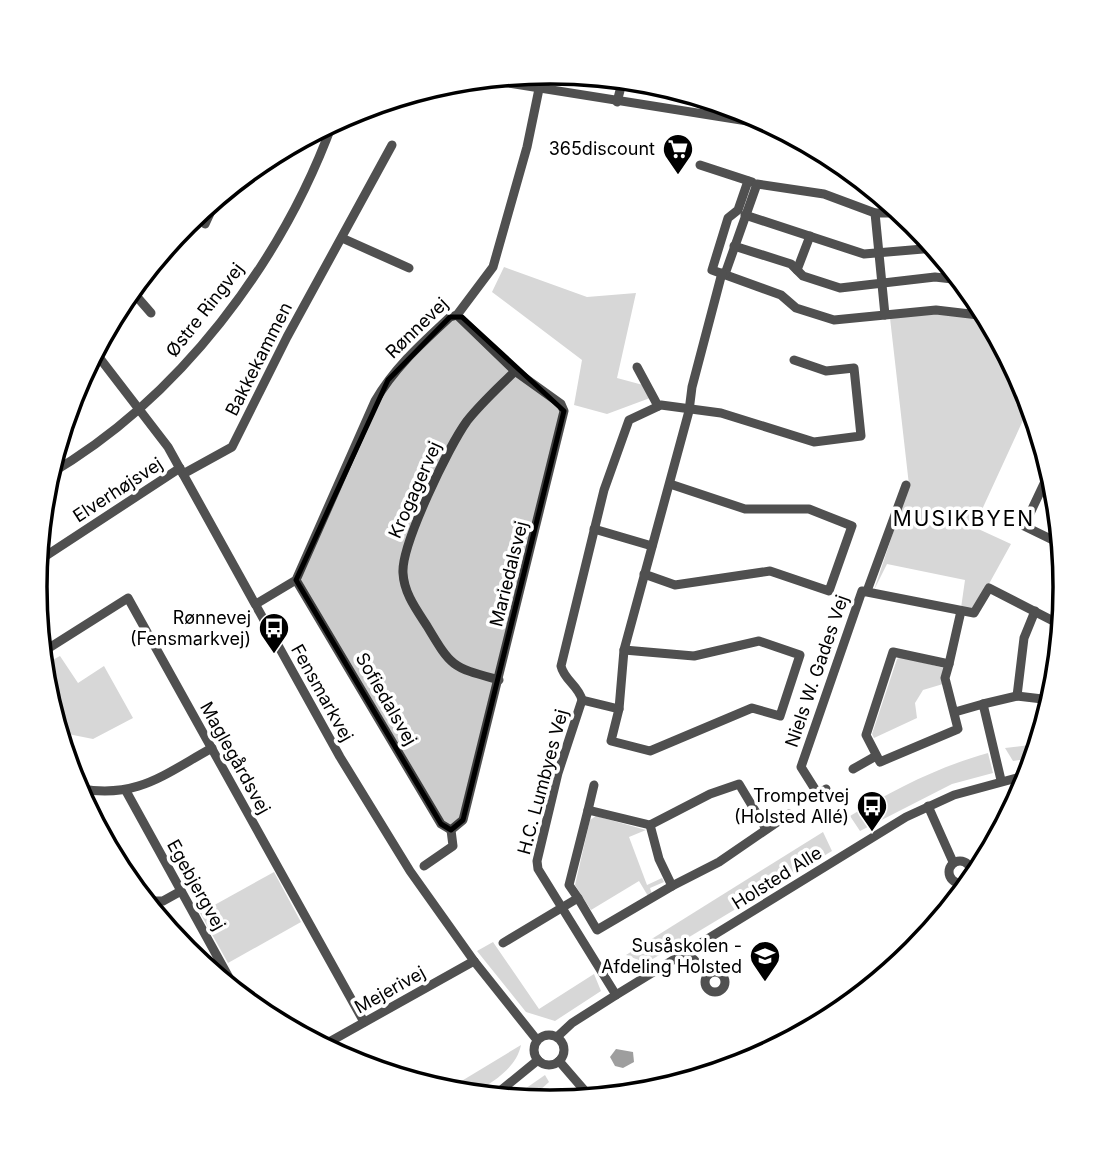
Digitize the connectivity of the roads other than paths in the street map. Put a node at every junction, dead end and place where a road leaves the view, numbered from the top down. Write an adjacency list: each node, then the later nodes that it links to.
1 (517, 85): 2 (street)
2 (539, 89): 4 (street); 28 (street, Rønnevej)
3 (620, 90): 4 (street)
4 (617, 102): 5 (street)
5 (732, 119)
6 (326, 137): 35 (street, Østre Ringvej)
7 (392, 145): 16 (street, Bakkekammen)
8 (700, 165): 9 (street)
9 (753, 182): 10 (street); 12 (street); 22 (street)
10 (875, 213): 11 (street); 19 (street)
11 (885, 213)
12 (745, 215): 15 (street); 17 (street)
13 (206, 221): 14 (street)
14 (205, 224)
15 (810, 236): 19 (street); 21 (street)
16 (342, 238): 20 (street); 38 (street, Bakkekammen)
17 (734, 246): 21 (street); 22 (street)
18 (921, 249): 19 (street)
19 (878, 252): 24 (street)
20 (409, 268)
21 (797, 270): 24 (street)
22 (723, 273): 29 (street); 36 (street)
23 (947, 278): 24 (street)
24 (881, 284): 29 (street)
25 (139, 299): 26 (street)
26 (151, 313)
27 (972, 314): 29 (street)
28 (457, 315): 33 (street, Mariedalsvej); 47 (street, Rønnevej)
29 (885, 315)
30 (794, 360): 36 (street)
31 (101, 361): 35 (street, Fensmarkvej)
32 (637, 367): 34 (street)
33 (515, 371): 56 (street, Mariedalsvej); 56 (street, Krogagervej)
34 (658, 406): 36 (street); 42 (street, H.C. Lumbyes Vej)
35 (139, 408): 37 (street, Østre Ringvej); 38 (street, Fensmarkvej)
36 (689, 411): 39 (street)
37 (62, 467)
38 (182, 471): 45 (street, Elverhøjsvej); 49 (street, Fensmarkvej)
39 (670, 484): 44 (street); 46 (street)
40 (906, 485): 48 (street, Niels W. Gades Vej)
41 (1043, 488): 43 (street)
42 (594, 529): 44 (street); 59 (street, H.C. Lumbyes Vej)
43 (1050, 539)
44 (652, 546): 46 (street)
45 (48, 555)
46 (644, 574): 54 (street)
47 (296, 580): 49 (street); 77 (street, Sofiedalsvej)
48 (867, 592): 50 (street, Niels W. Gades Vej); 70 (street, Niels W. Gades Vej)
49 (256, 604): 89 (street, Fensmarkvej)
50 (961, 611): 51 (street); 55 (street)
51 (1035, 611): 52 (street); 57 (street)
52 (1052, 620)
53 (51, 647): 63 (street, Maglegårdsvej)
54 (624, 650): 61 (street); 61 (street)
55 (949, 664): 62 (street); 64 (street)
56 (499, 680): 77 (street, Mariedalsvej)
57 (1017, 696): 58 (street); 60 (street)
58 (1040, 699)
59 (582, 700): 61 (street, H.C. Lumbyes Vej); 86 (street, H.C. Lumbyes Vej)
60 (983, 704): 62 (street); 67 (street)
61 (619, 709)
62 (955, 712): 64 (street)
63 (212, 748): 71 (street); 93 (street, Maglegårdsvej)
64 (876, 755): 65 (street)
65 (853, 769)
66 (1015, 777): 67 (street, Holsted Alle)
67 (1001, 780): 72 (street, Holsted Alle)
68 (594, 785): 73 (street)
69 (90, 789): 71 (street)
70 (826, 789)
71 (126, 791): 83 (street, Egebjergvej)
72 (928, 806): 78 (street); 88 (street, Holsted Alle)
73 (588, 810): 75 (street); 84 (street)
74 (789, 814): 76 (street)
75 (650, 825): 76 (street); 82 (street)
76 (765, 829): 82 (street)
77 (451, 830): 79 (street, Mariedalsvej)
78 (953, 862): 80 (street); 81 (street)
79 (424, 866)
80 (968, 866)
81 (957, 882)
82 (671, 886): 84 (street)
83 (181, 891): 85 (street); 90 (street, Egebjergvej)
84 (578, 898): 86 (street)
85 (158, 901)
86 (562, 908): 87 (street); 92 (street, H.C. Lumbyes Vej)
87 (503, 943)
88 (687, 952): 91 (street); 92 (street, Holsted Alle)
89 (474, 961): 93 (street, Mejerivej); 96 (street, Fensmarkvej)
90 (225, 970)
91 (708, 975)
92 (616, 995): 94 (street, Holsted Alle)
93 (365, 1022): 95 (street, Mejerivej)
94 (557, 1037): 96 (street); 98 (street)
95 (333, 1040)
96 (537, 1040): 97 (street)
97 (538, 1060): 98 (street); 99 (street)
98 (559, 1061): 100 (street)
99 (504, 1087)
100 (584, 1089)

